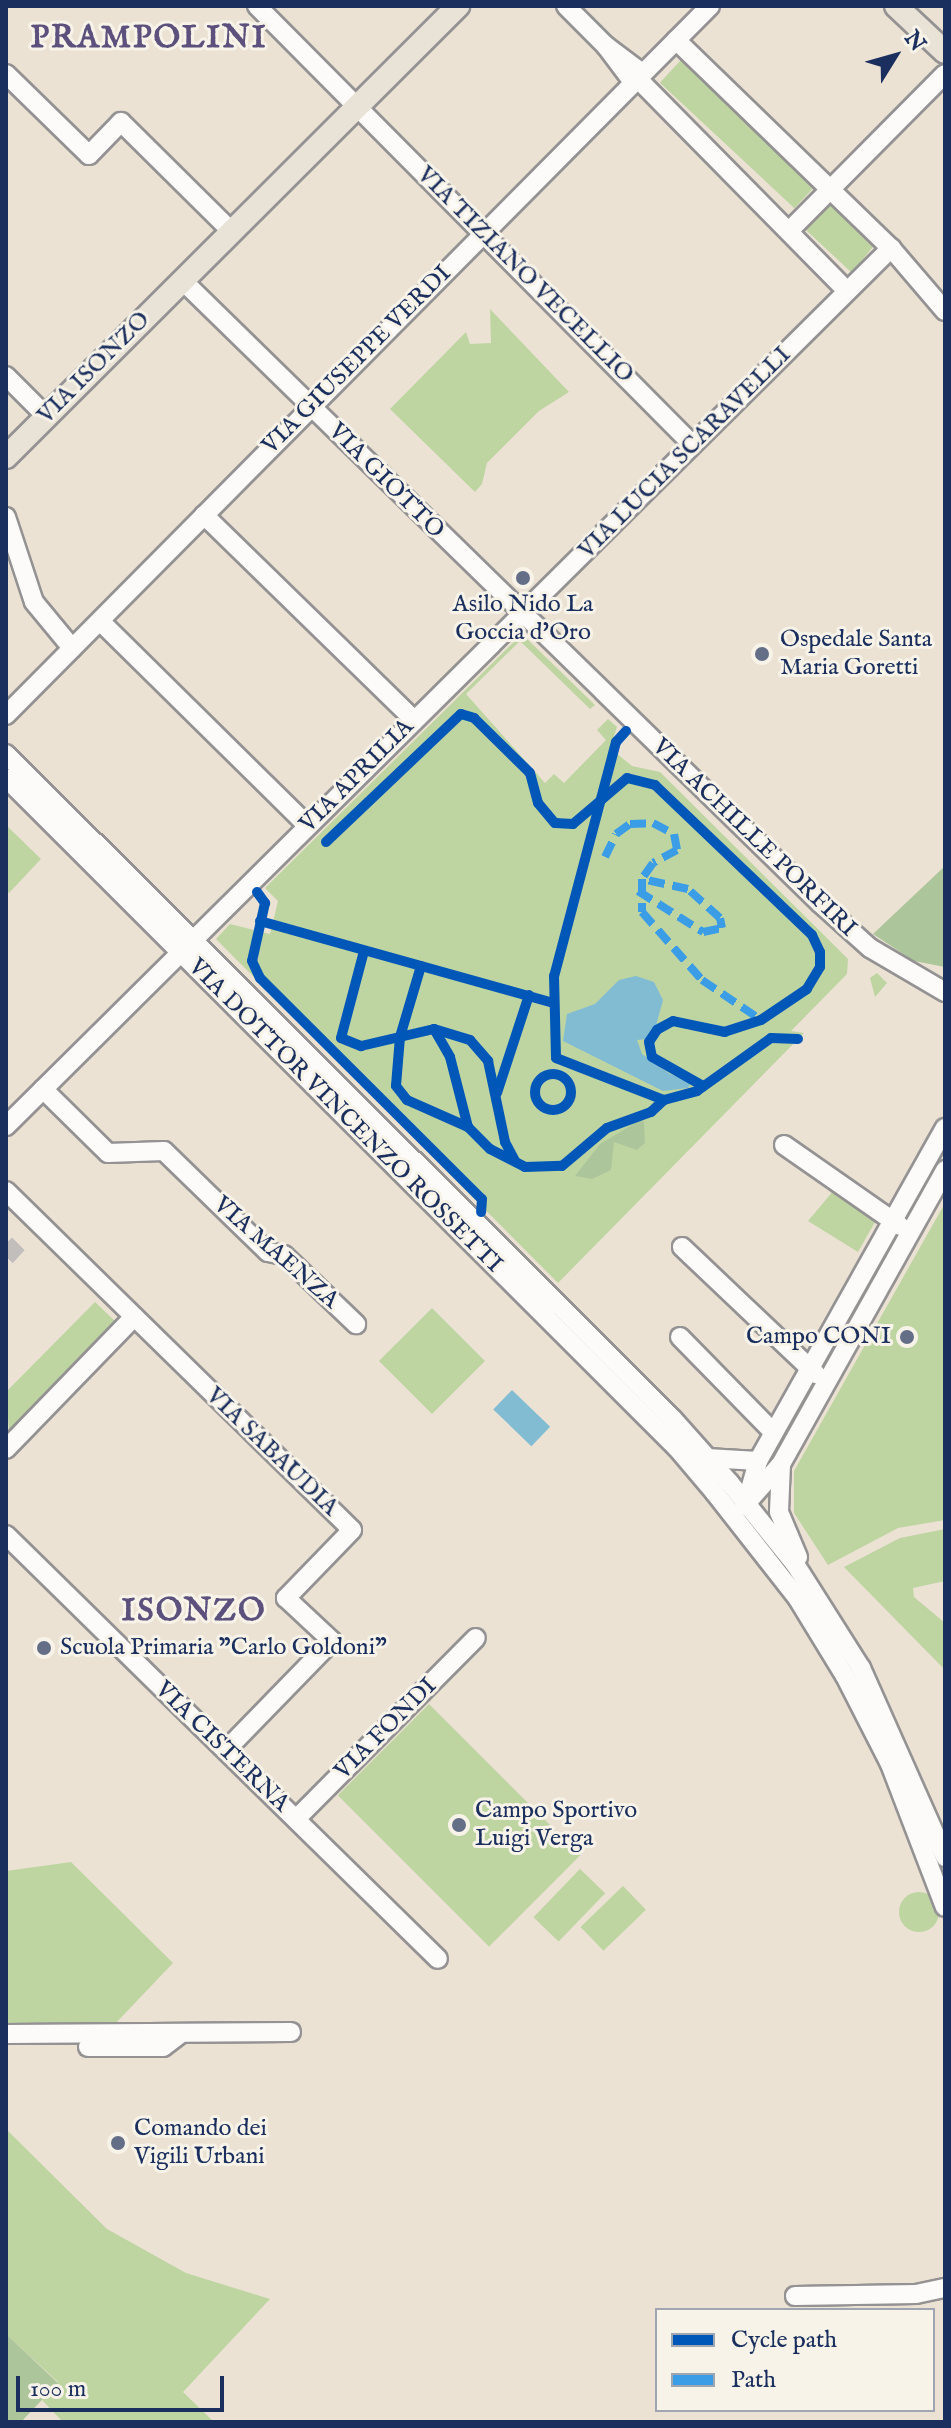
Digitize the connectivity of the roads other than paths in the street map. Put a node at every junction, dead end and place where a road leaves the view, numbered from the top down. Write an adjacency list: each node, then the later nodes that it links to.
1 (257, 6): 11 (street, VIA TIZIANO VECELLIO)
2 (458, 6): 11 (main road, VIA ISONZO)
3 (566, 6): 10 (street)
4 (710, 6): 6 (street, VIA GIUSEPPE VERDI)
5 (896, 6): 7 (main road)
6 (676, 40): 10 (street, VIA GIUSEPPE VERDI); 12 (street)
7 (945, 52)
8 (6, 74): 13 (street)
9 (945, 74): 12 (street)
10 (638, 78): 14 (street); 15 (street, VIA GIUSEPPE VERDI)
11 (357, 106): 13 (main road, VIA ISONZO); 15 (street, VIA TIZIANO VECELLIO)
12 (831, 189): 14 (street); 16 (street)
13 (231, 231): 17 (main road, VIA ISONZO)
14 (789, 231): 18 (street)
15 (483, 232): 21 (street, VIA GIUSEPPE VERDI); 23 (street, VIA TIZIANO VECELLIO)
16 (891, 248): 18 (street, VIA LUCIA SCARAVELLI); 19 (street)
17 (182, 280): 21 (street, VIA GIOTTO); 22 (main road, VIA ISONZO)
18 (847, 291): 23 (street, VIA LUCIA SCARAVELLI)
19 (945, 311)
20 (6, 376): 22 (street)
21 (311, 406): 25 (street, VIA GIUSEPPE VERDI); 27 (street, VIA GIOTTO)
22 (46, 416): 24 (main road, VIA ISONZO)
23 (692, 444): 27 (street, VIA LUCIA SCARAVELLI)
24 (6, 457)
25 (204, 515): 28 (street, VIA GIUSEPPE VERDI); 31 (street)
26 (6, 517): 29 (street)
27 (523, 614): 31 (street, VIA APRILIA); 36 (street, VIA ACHILLE PORFIRI)
28 (100, 621): 29 (street, VIA GIUSEPPE VERDI); 34 (street)
29 (72, 648): 30 (street, VIA GIUSEPPE VERDI)
30 (6, 715)
31 (414, 720): 34 (street, VIA APRILIA)
32 (6, 754): 35 (street)
33 (6, 778): 35 (street)
34 (308, 826): 35 (street, VIA APRILIA)
35 (187, 946): 38 (street, VIA APRILIA); 56 (street, VIA DOTTOR VINCENZO ROSSETTI); 59 (street, VIA DOTTOR VINCENZO ROSSETTI)
36 (936, 982): 37 (street, VIA ACHILLE PORFIRI)
37 (945, 992)
38 (43, 1089): 39 (street, VIA APRILIA); 50 (street, VIA MAENZA)
39 (9, 1117)
40 (945, 1128): 44 (street)
41 (784, 1145): 44 (street)
42 (945, 1170): 46 (street)
43 (6, 1191): 45 (street, VIA SABAUDIA)
44 (891, 1222): 46 (street); 52 (street)
45 (39, 1223): 47 (street); 49 (street, VIA SABAUDIA)
46 (911, 1231): 53 (street)
47 (24, 1238)
48 (682, 1247): 52 (street)
49 (134, 1317): 55 (street); 63 (street, VIA SABAUDIA)
50 (356, 1324)
51 (680, 1337): 54 (street)
52 (808, 1369): 53 (street); 54 (street)
53 (828, 1382): 58 (street)
54 (773, 1432): 57 (street)
55 (7, 1444)
56 (707, 1458): 57 (street); 59 (street, VIA DOTTOR VINCENZO ROSSETTI)
57 (758, 1461): 59 (street)
58 (781, 1464): 59 (street); 61 (street)
59 (741, 1511): 61 (street, VIA DOTTOR VINCENZO ROSSETTI); 67 (street, VIA DOTTOR VINCENZO ROSSETTI)
60 (6, 1535): 63 (street, VIA CISTERNA)
61 (806, 1581): 65 (street, VIA DOTTOR VINCENZO ROSSETTI)
62 (476, 1638): 64 (street, VIA FONDI)
63 (226, 1750): 64 (street, VIA CISTERNA)
64 (296, 1819): 68 (street, VIA CISTERNA)
65 (941, 1842): 66 (street, VIA DOTTOR VINCENZO ROSSETTI)
66 (945, 1857)
67 (945, 1907)
68 (438, 1959)
69 (291, 2032): 71 (street)
70 (6, 2034): 71 (street)
71 (180, 2034): 72 (street)
72 (6, 2046)
73 (945, 2288): 74 (street)
74 (795, 2296)

